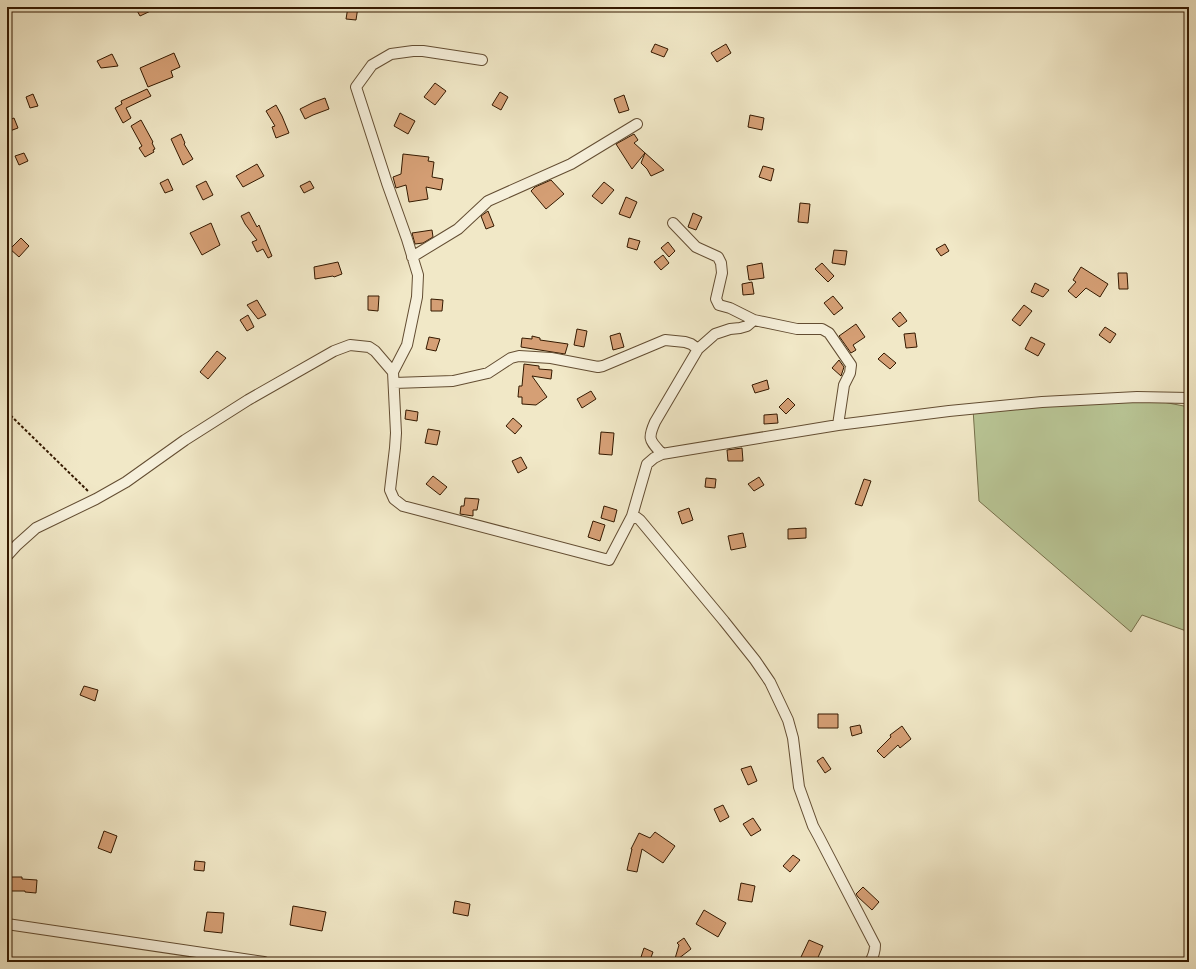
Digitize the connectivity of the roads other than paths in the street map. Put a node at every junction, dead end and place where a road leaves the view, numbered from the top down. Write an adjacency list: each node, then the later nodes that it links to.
1 (482, 60): 4 (street)
2 (637, 124): 4 (street)
3 (673, 223): 5 (street)
4 (412, 257): 7 (street)
5 (754, 320): 6 (street); 10 (street)
6 (698, 349): 8 (street); 11 (street)
7 (393, 372): 8 (street); 13 (street)
8 (394, 383): 12 (street)
9 (1189, 398): 10 (street)
10 (838, 425): 11 (street)
11 (662, 454): 12 (street)
12 (632, 516): 16 (street)
13 (7, 556)
14 (7, 924): 15 (street)
15 (264, 962)
16 (870, 962)

